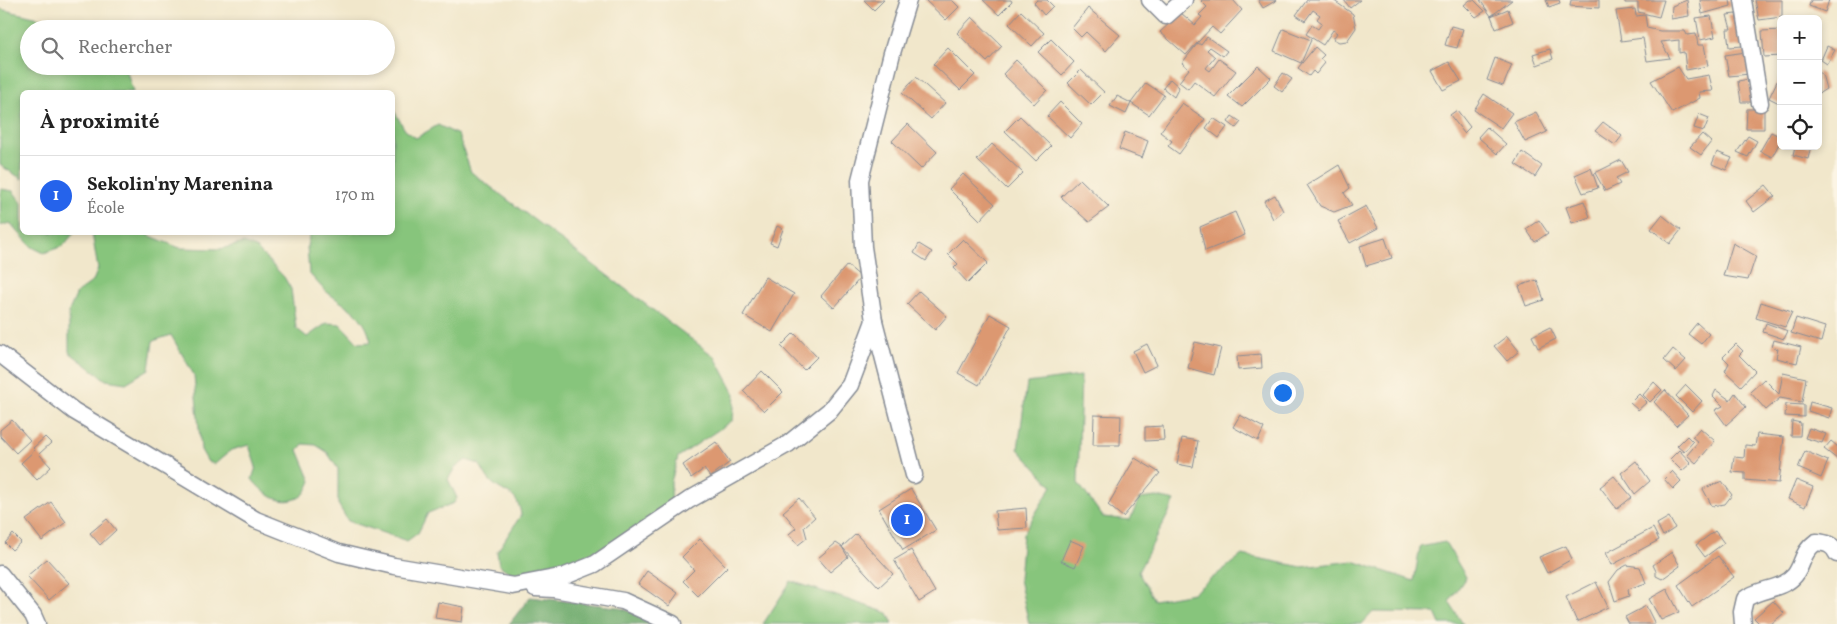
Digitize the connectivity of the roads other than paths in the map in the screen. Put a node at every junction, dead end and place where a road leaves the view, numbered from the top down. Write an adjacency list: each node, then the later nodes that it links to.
1 (908, 0): 6 (street)
2 (1150, 0): 3 (street)
3 (1184, 0)
4 (1743, 0): 5 (street)
5 (1760, 102)
6 (874, 320): 8 (street); 11 (street)
7 (0, 354): 11 (street)
8 (914, 475)
9 (1837, 554): 14 (street)
10 (0, 574): 12 (street)
11 (513, 586): 13 (street)
12 (37, 624)
13 (673, 624)
14 (1743, 624)

